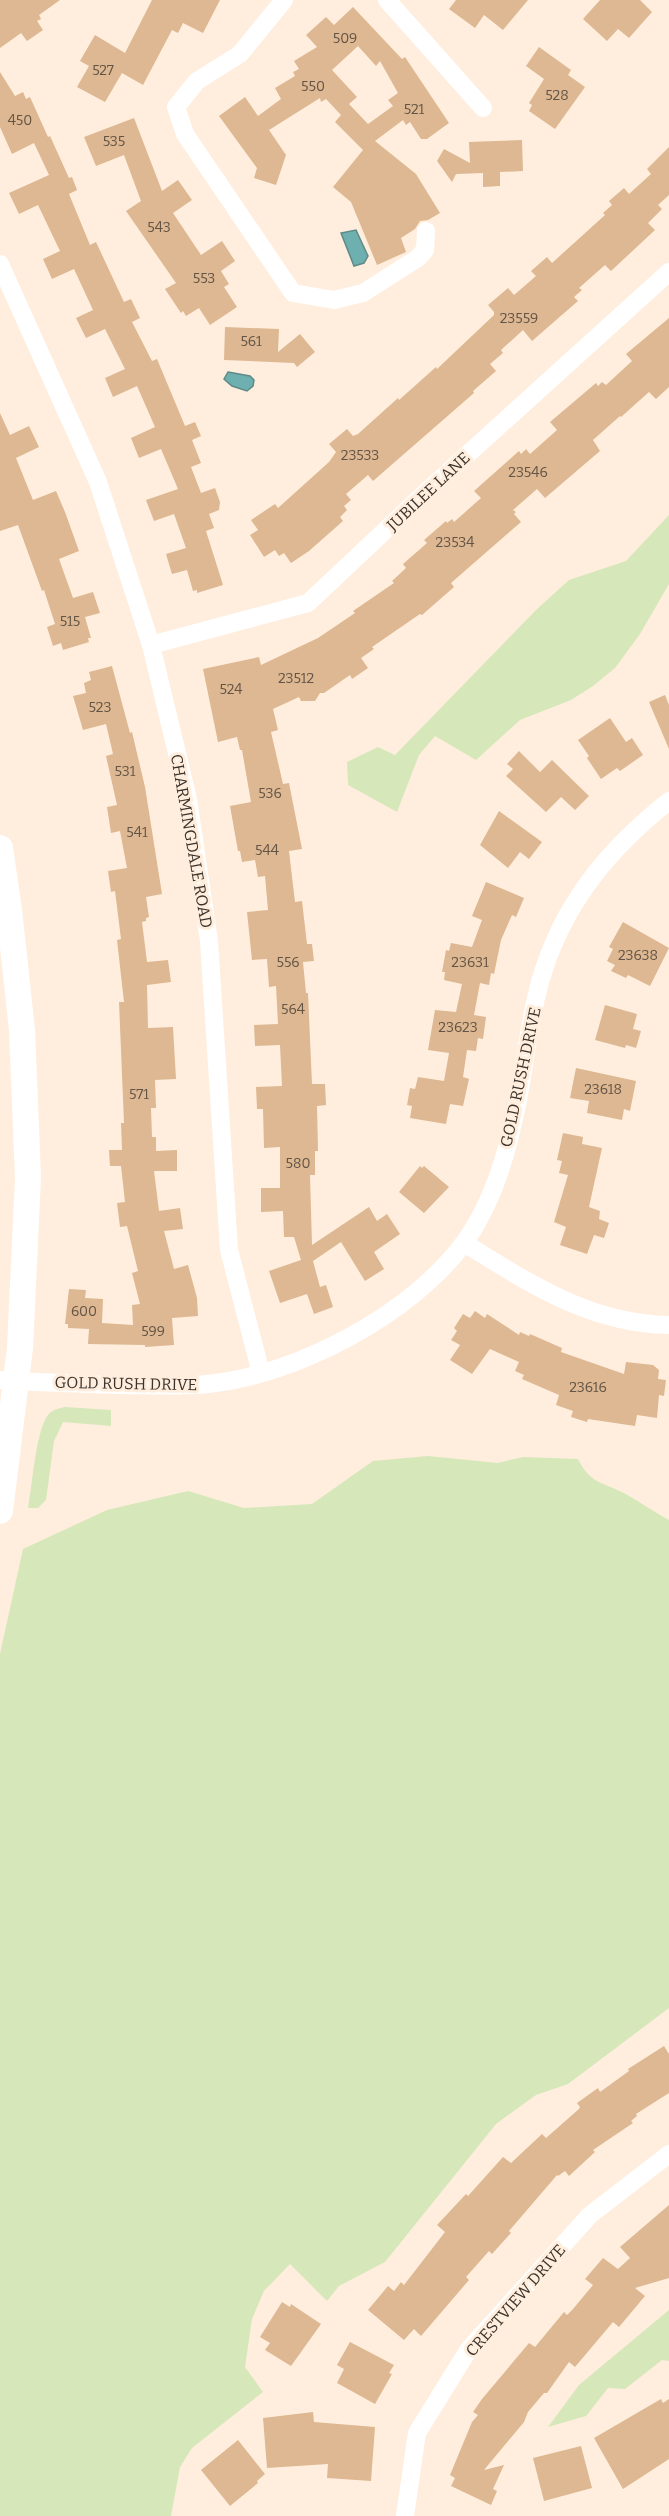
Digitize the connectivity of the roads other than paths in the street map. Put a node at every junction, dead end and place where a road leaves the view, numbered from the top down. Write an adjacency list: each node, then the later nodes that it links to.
1 (284, 0): 4 (street)
2 (387, 0): 3 (street)
3 (483, 108)
4 (426, 231)
5 (0, 264): 7 (street, CHARMINGDALE ROAD)
6 (669, 272): 7 (street, JUBILEE LANE)
7 (151, 645): 12 (street, CHARMINGDALE ROAD)
8 (669, 801): 10 (street, GOLD RUSH DRIVE)
9 (0, 848): 13 (main road)
10 (464, 1243): 11 (street); 12 (street, GOLD RUSH DRIVE)
11 (669, 1325)
12 (261, 1373): 13 (street, GOLD RUSH DRIVE)
13 (8, 1381): 14 (main road)
14 (0, 1511)
15 (669, 2154): 16 (street, CRESTVIEW DRIVE)
16 (405, 2516)

